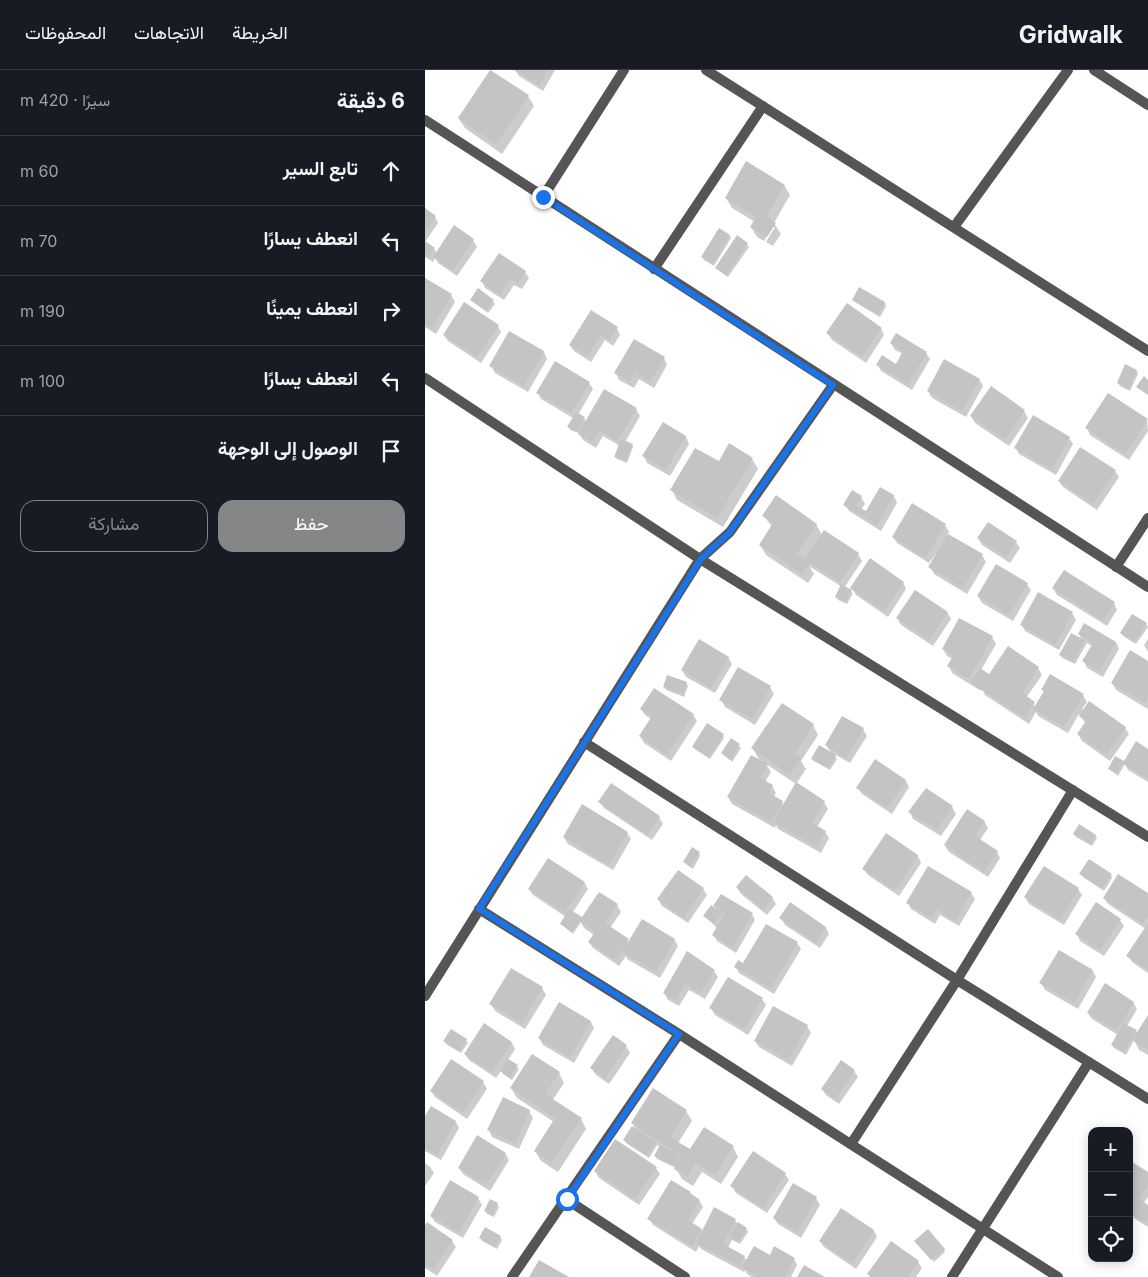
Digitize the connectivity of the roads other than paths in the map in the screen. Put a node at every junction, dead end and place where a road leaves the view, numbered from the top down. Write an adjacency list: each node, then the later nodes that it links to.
1 (624, 70): 8 (street)
2 (706, 70): 6 (street)
3 (1069, 70): 9 (street)
4 (1094, 70): 5 (street)
5 (1148, 105)
6 (763, 106): 9 (street); 10 (street)
7 (425, 120): 8 (street)
8 (543, 197): 10 (street)
9 (954, 227): 11 (street)
10 (654, 269): 13 (street)
11 (1148, 351)
12 (425, 378): 15 (street)
13 (833, 385): 15 (street); 16 (street)
14 (1148, 518): 16 (street)
15 (701, 559): 18 (street); 19 (street)
16 (1116, 567): 17 (street)
17 (1148, 587)
18 (584, 742): 21 (street); 22 (street)
19 (1073, 790): 20 (street); 22 (street)
20 (1148, 837)
21 (479, 909): 23 (street); 24 (street)
22 (957, 980): 25 (street); 27 (street)
23 (425, 996)
24 (679, 1034): 27 (street); 28 (street)
25 (1089, 1062): 26 (street); 29 (street)
26 (1148, 1100)
27 (851, 1144): 29 (street)
28 (567, 1199): 30 (street); 31 (street)
29 (982, 1229): 32 (street); 33 (street)
30 (512, 1277)
31 (685, 1277)
32 (951, 1277)
33 (1058, 1277)

